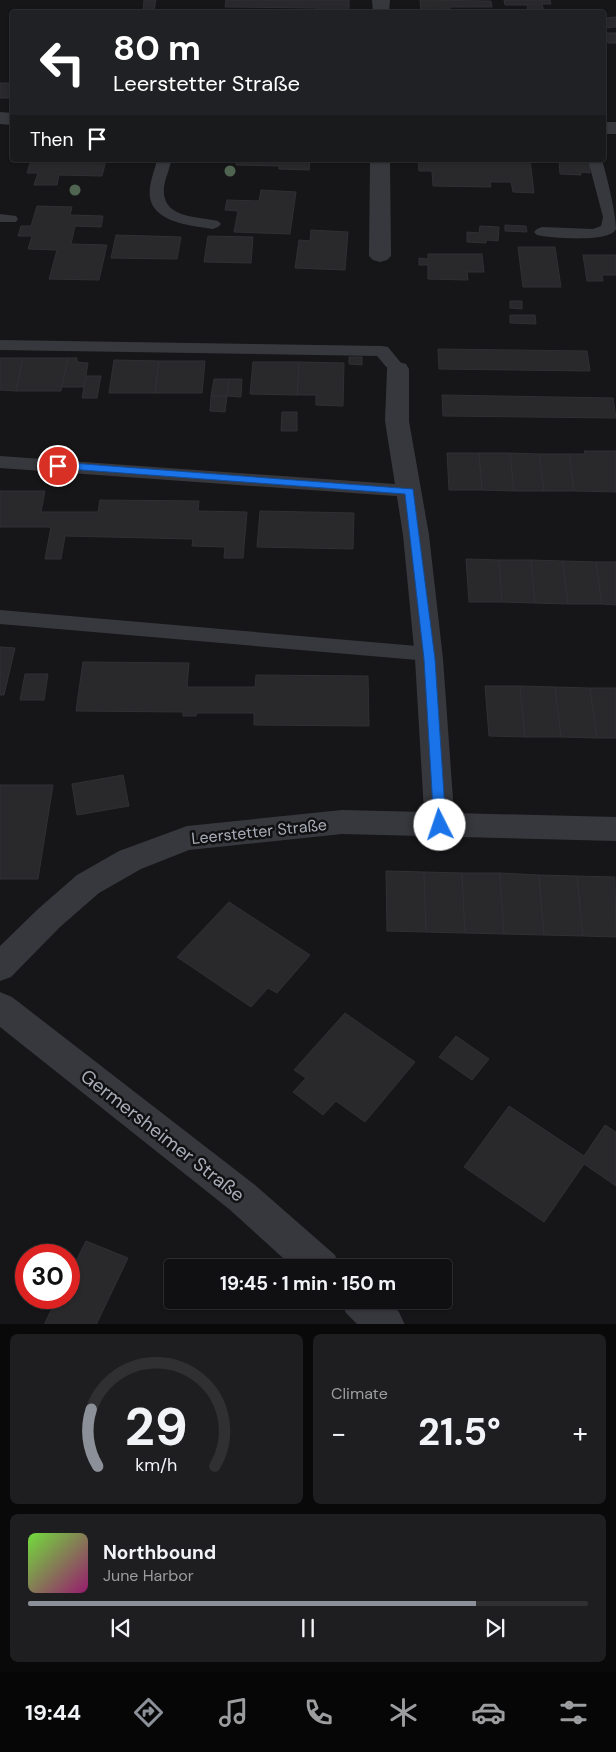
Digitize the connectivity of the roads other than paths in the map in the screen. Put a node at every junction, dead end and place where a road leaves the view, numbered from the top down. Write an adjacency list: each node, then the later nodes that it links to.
1 (163, 162): 4 (lane)
2 (380, 162): 6 (street)
3 (596, 162): 5 (lane)
4 (214, 224)
5 (542, 232)
6 (380, 256)
7 (0, 345): 8 (lane)
8 (398, 369): 10 (street)
9 (0, 462): 10 (lane)
10 (410, 491): 12 (street)
11 (0, 617): 12 (lane)
12 (429, 654): 13 (street)
13 (440, 825): 14 (street, Leerstetter Straße); 15 (street, Leerstetter Straße)
14 (616, 829)
15 (0, 967)
16 (0, 1007): 17 (street, Germersheimer Straße)
17 (312, 1259)
18 (369, 1309): 19 (street)
19 (386, 1324)

